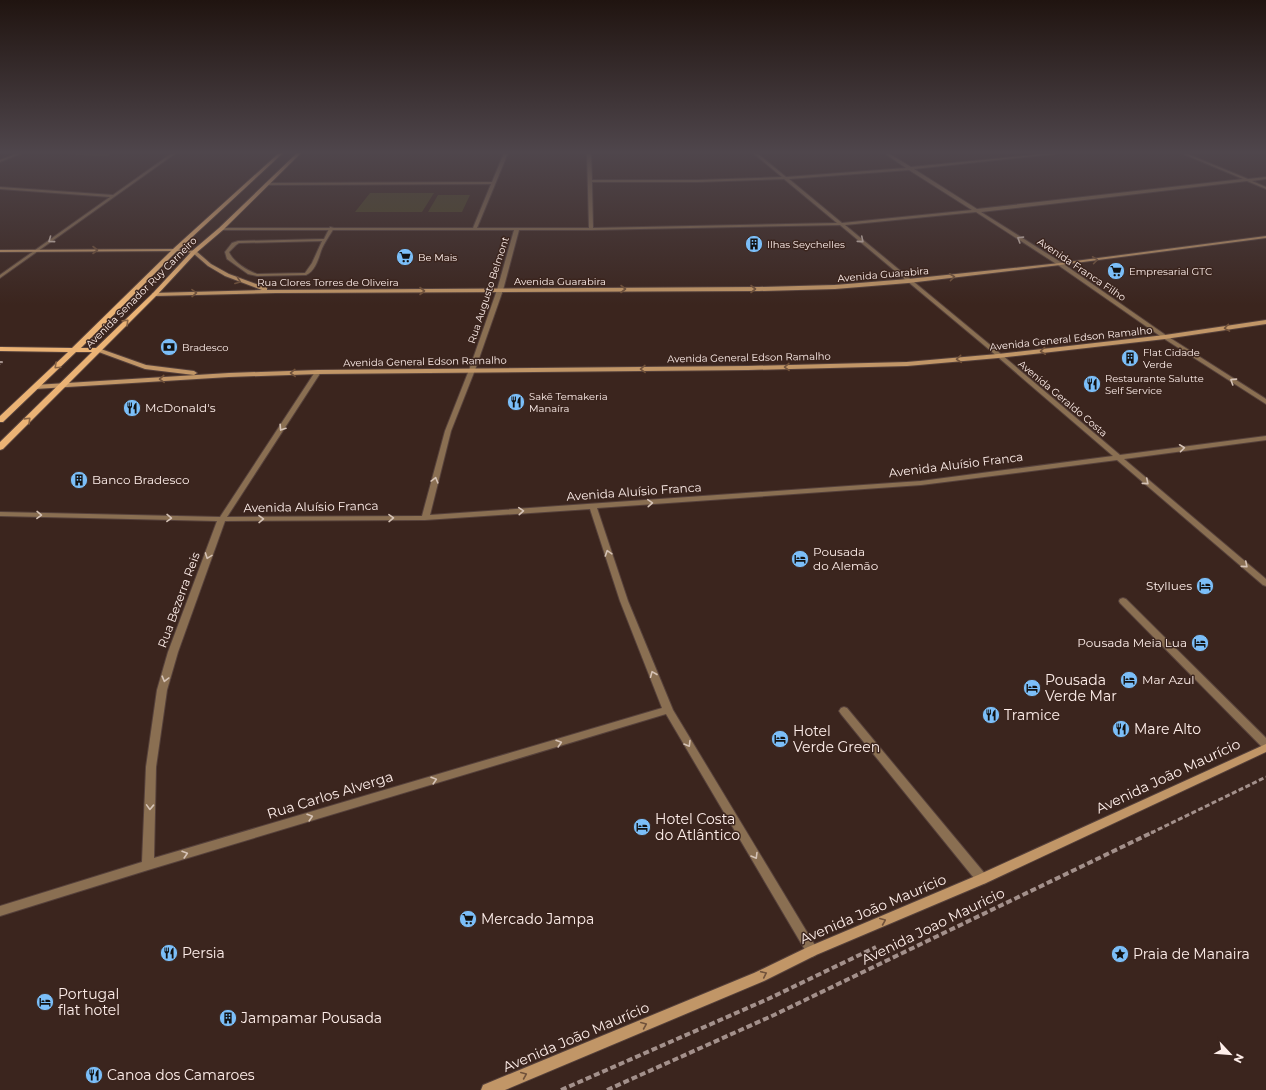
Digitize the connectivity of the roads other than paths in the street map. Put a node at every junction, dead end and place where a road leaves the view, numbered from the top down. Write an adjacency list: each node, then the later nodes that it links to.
1 (102, 204): 18 (street, one-way to 18)
2 (225, 204): 19 (main road, Avenida Senador Ruy Carneiro)
3 (247, 204): 13 (main road, Avenida Senador Ruy Carneiro)
4 (485, 204): 12 (street)
5 (590, 204): 15 (street)
6 (817, 204): 10 (street, Avenida Geraldo Costa)
7 (964, 204): 9 (street, Avenida Franca Filho)
8 (1037, 204): 9 (street)
9 (975, 211): 10 (street); 22 (street, Avenida Franca Filho, one-way to 9)
10 (842, 224): 15 (street); 24 (street, Avenida Geraldo Costa, one-way to 24)
11 (332, 228): 12 (street); 13 (street); 17 (street)
12 (475, 228): 14 (street)
13 (221, 229): 21 (main road, Avenida Senador Ruy Carneiro)
14 (517, 229): 15 (street); 25 (street, Rua Augusto Belmont)
15 (591, 229)
16 (1266, 237): 22 (main road, Avenida Guarabira, one-way to 16)
17 (324, 240): 17 (street)
18 (37, 250): 19 (main road, one-way to 19); 20 (main road); 23 (street)
19 (175, 250): 21 (main road); 31 (main road, Avenida Senador Ruy Carneiro)
20 (0, 251)
21 (194, 252): 26 (main road, one-way to 26); 27 (main road, Avenida Senador Ruy Carneiro)
22 (1060, 264): 24 (main road, Avenida Guarabira, one-way to 22); 29 (street, Avenida Franca Filho)
23 (0, 277)
24 (908, 282): 25 (main road, Avenida Guarabira, one-way to 24); 33 (street, Avenida Geraldo Costa)
25 (500, 290): 26 (main road, Rua Clores Torres de Oliveira, one-way to 25); 34 (street, Rua Augusto Belmont)
26 (276, 291): 27 (main road, Rua Clores Torres de Oliveira, one-way to 26)
27 (156, 294): 32 (main road, Avenida Senador Ruy Carneiro, one-way to 27)
28 (1266, 322): 29 (main road, Avenida General Edson Ramalho, one-way to 29)
29 (1165, 337): 33 (main road, Avenida General Edson Ramalho, one-way to 33); 39 (street, Avenida Franca Filho, one-way to 29)
30 (0, 349): 31 (main road, Avenida General Edson Ramalho)
31 (75, 349): 32 (main road, Avenida General Edson Ramalho); 38 (main road, Avenida Senador Ruy Carneiro, one-way to 38)
32 (98, 350): 36 (main road, Avenida General Edson Ramalho); 37 (main road, Avenida Senador Ruy Carneiro)
33 (998, 356): 34 (main road, Avenida General Edson Ramalho, one-way to 34); 43 (street, Avenida Geraldo Costa)
34 (472, 370): 35 (main road, Avenida General Edson Ramalho); 46 (street, Rua Augusto Belmont, one-way to 34)
35 (318, 372): 36 (main road, Avenida General Edson Ramalho, one-way to 36); 47 (street, Rua Bezerra Reis, one-way to 47)
36 (229, 375): 37 (main road, Avenida General Edson Ramalho, one-way to 37)
37 (63, 385): 38 (main road, Avenida General Edson Ramalho); 42 (main road, Avenida Senador Ruy Carneiro, one-way to 37)
38 (35, 387): 40 (main road, Avenida Senador Ruy Carneiro)
39 (1266, 402)
40 (0, 420)
41 (1266, 438): 43 (street, Avenida Aluísio Franca, one-way to 41)
42 (0, 447)
43 (1116, 456): 44 (street, Avenida Aluísio Franca, one-way to 43); 48 (street, Avenida Geraldo Costa, one-way to 48)
44 (593, 507): 46 (street, Avenida Aluísio Franca, one-way to 44); 50 (street, one-way to 44)
45 (0, 514): 47 (street, Avenida Aluísio Franca, one-way to 47)
46 (425, 518): 47 (street, Avenida Aluísio Franca, one-way to 46)
47 (222, 520): 54 (street, Rua Bezerra Reis, one-way to 54)
48 (1266, 583)
49 (1123, 601): 52 (street)
50 (668, 710): 54 (street, Rua Carlos Alverga, one-way to 50); 57 (street, one-way to 57)
51 (844, 711): 55 (street)
52 (1266, 744)
53 (1266, 748): 55 (main road, Avenida João Maurício)
54 (148, 865): 56 (street, Rua Carlos Alverga)
55 (982, 879): 57 (main road, Avenida João Maurício, one-way to 55)
56 (0, 911)
57 (812, 951): 58 (main road, Avenida João Maurício, one-way to 57)
58 (488, 1090)

